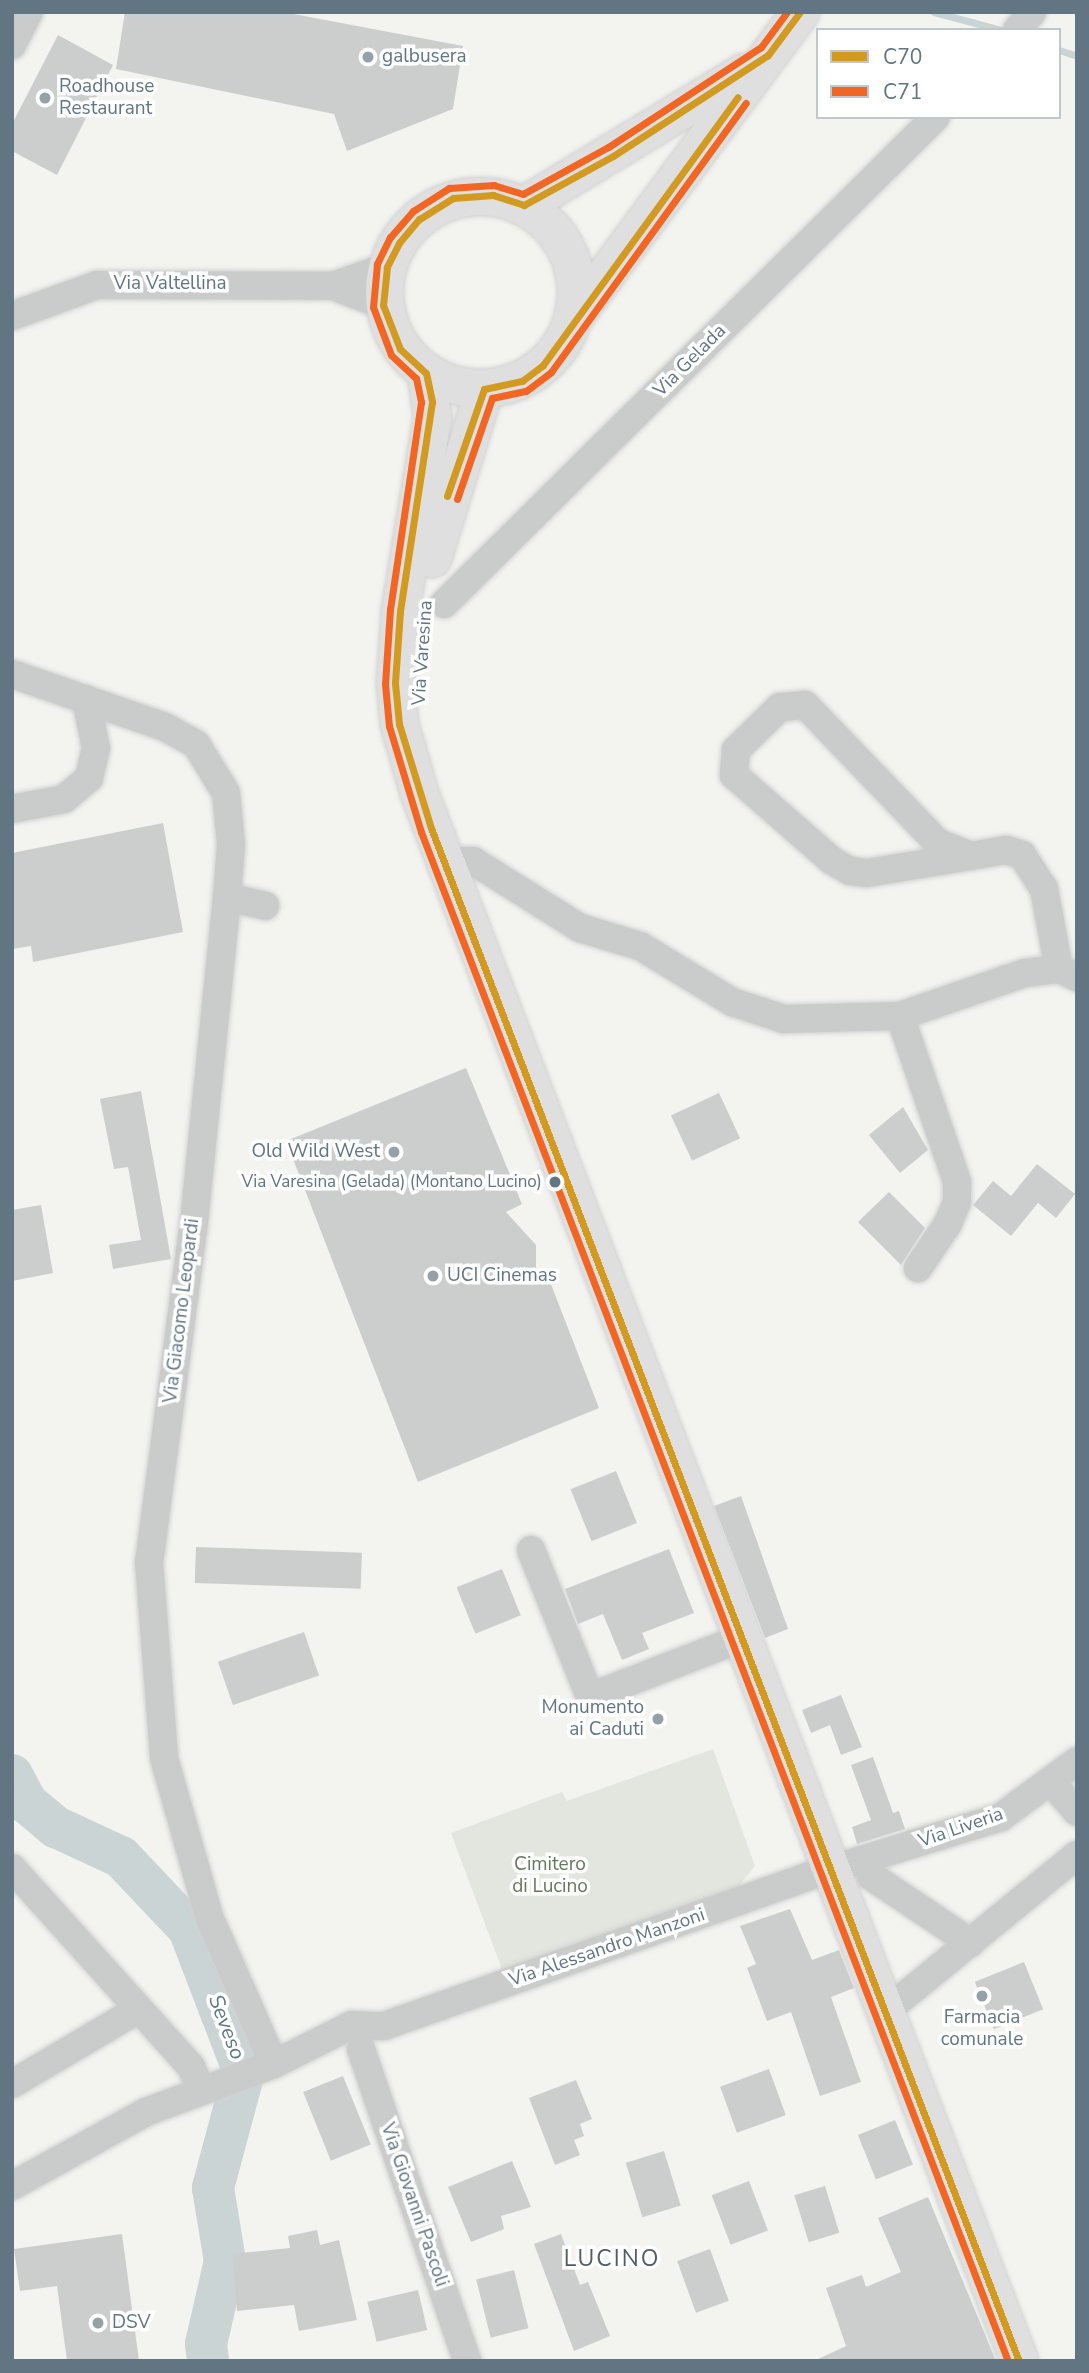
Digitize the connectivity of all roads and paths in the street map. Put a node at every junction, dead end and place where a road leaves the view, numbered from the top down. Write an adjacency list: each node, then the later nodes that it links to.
1 (29, 12): 5 (street)
2 (800, 12): 6 (main road)
3 (1032, 12): 4 (street)
4 (1019, 28)
5 (12, 45)
6 (768, 55): 8 (main road); 12 (main road)
7 (934, 119): 16 (street, Via Gelada)
8 (524, 205): 9 (main road); 12 (main road)
9 (387, 267): 10 (street, Via Valtellina); 11 (main road)
10 (333, 286): 11 (street, Via Valtellina); 13 (street, Via Valtellina)
11 (383, 305): 14 (main road)
12 (575, 315): 15 (main road)
13 (12, 316)
14 (426, 373): 15 (main road); 19 (main road, Via Varesina)
15 (484, 388): 19 (main road, Via Varesina)
16 (444, 604)
17 (12, 674): 18 (street, Via Giacomo Leopardi)
18 (86, 699): 20 (street); 23 (street, Via Giacomo Leopardi)
19 (419, 793): 22 (main road)
20 (12, 809)
21 (971, 856): 21 (street); 25 (street)
22 (444, 861): 26 (street); 29 (main road)
23 (227, 897): 24 (street); 42 (street, Via Giacomo Leopardi)
24 (265, 906)
25 (1068, 973): 26 (street)
26 (900, 1016): 27 (street)
27 (918, 1268)
28 (531, 1550): 29 (street)
29 (742, 1639): 35 (main road)
30 (1077, 1760): 31 (street, Via Liveria)
31 (1052, 1783): 32 (street); 35 (street, Via Liveria)
32 (1077, 1812)
33 (1077, 1855): 37 (street)
34 (12, 1868): 38 (street)
35 (831, 1870): 39 (main road); 40 (street, Via Alessandro Manzoni)
36 (872, 1876): 37 (street)
37 (971, 1943): 39 (street)
38 (137, 2010): 43 (street); 44 (street)
39 (885, 2012): 47 (main road)
40 (384, 2026): 41 (street, Via Alessandro Manzoni); 42 (street, Via Alessandro Manzoni)
41 (361, 2049): 42 (street, Via Alessandro Manzoni); 46 (street, Via Giovanni Pascoli)
42 (266, 2067): 44 (street, Via Alessandro Manzoni)
43 (12, 2084)
44 (208, 2088): 45 (street, Via Alessandro Manzoni)
45 (12, 2186)
46 (467, 2361)
47 (1019, 2361)

